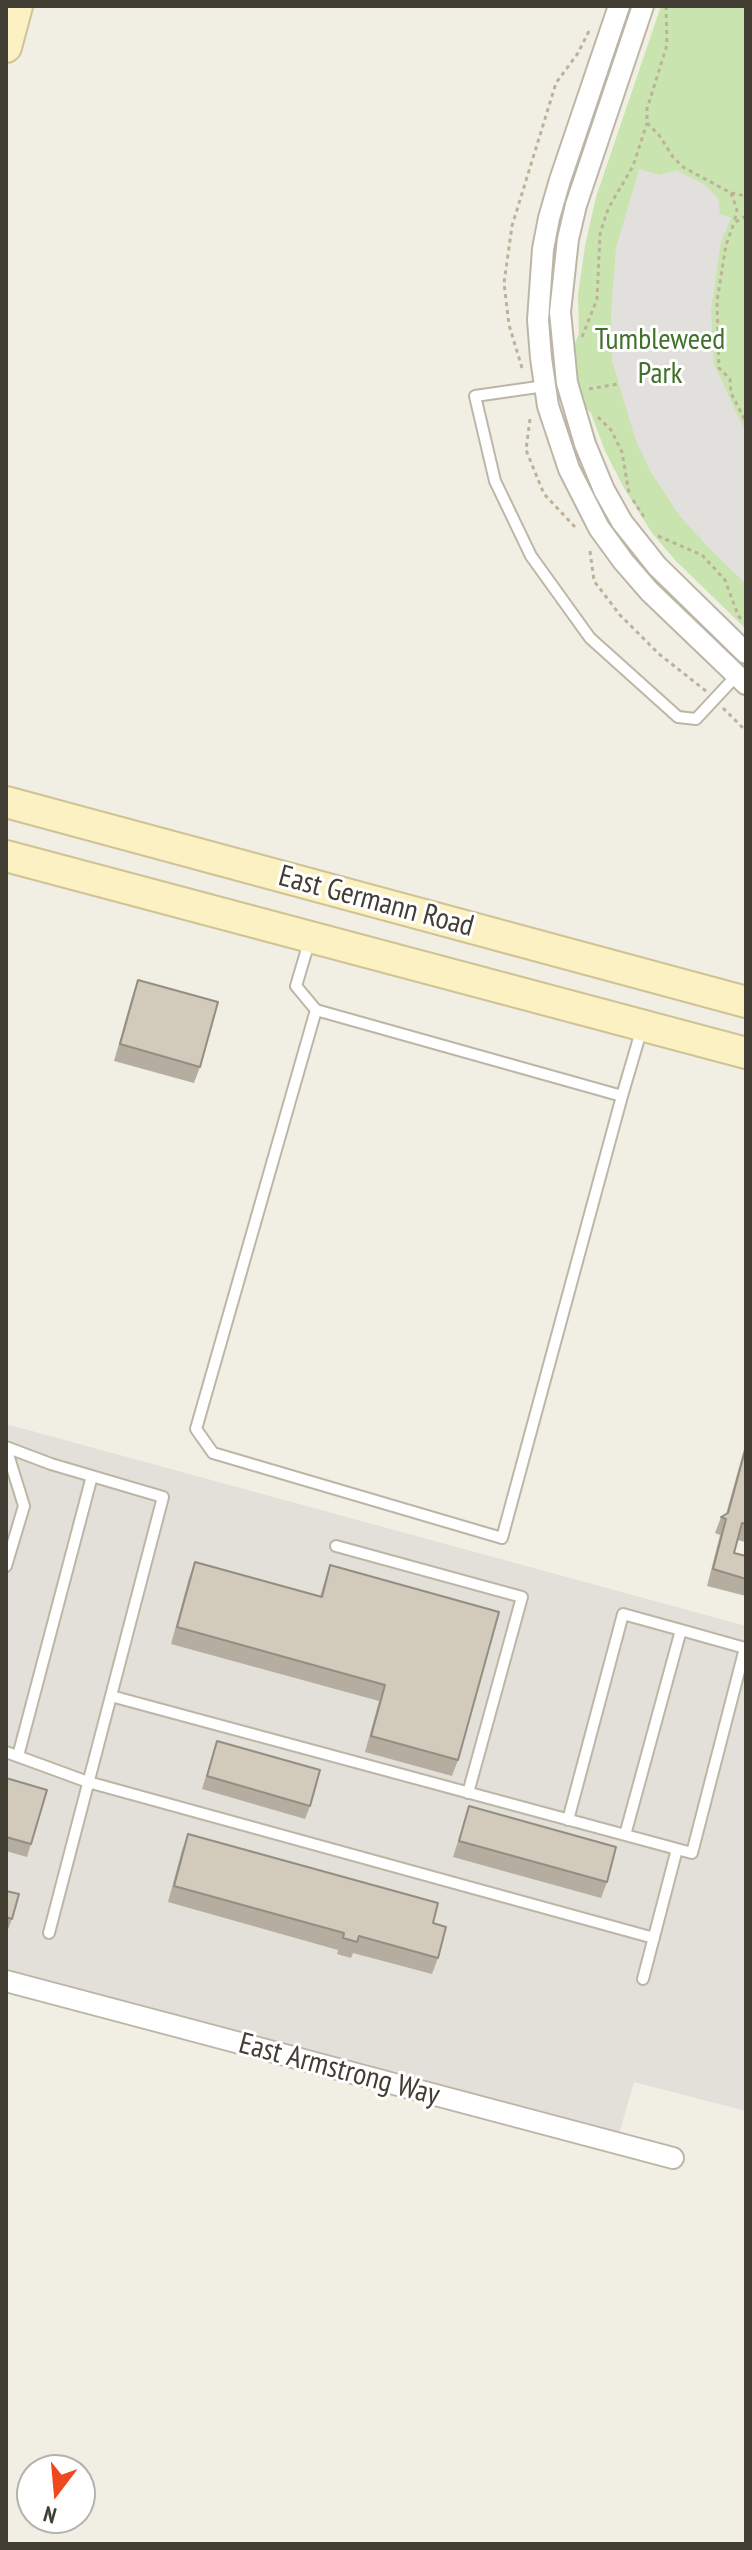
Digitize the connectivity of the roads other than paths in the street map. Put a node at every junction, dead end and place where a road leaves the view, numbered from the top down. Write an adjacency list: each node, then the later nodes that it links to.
1 (17, 6): 4 (main road)
2 (619, 6): 6 (street)
3 (643, 6): 5 (street)
4 (6, 47)
5 (567, 383): 6 (street); 7 (street)
6 (545, 386): 8 (street); 8 (lane)
7 (746, 653)
8 (743, 675)
9 (6, 802): 11 (main road, East Germann Road)
10 (6, 856): 12 (main road, East Germann Road)
11 (286, 877): 12 (main road); 14 (main road, East Germann Road)
12 (269, 926): 13 (main road, East Germann Road)
13 (311, 937): 15 (lane); 16 (main road, East Germann Road)
14 (746, 1002)
15 (316, 1010): 18 (lane); 18 (lane)
16 (643, 1025): 17 (main road, East Germann Road); 18 (lane)
17 (746, 1053)
18 (622, 1096)
19 (6, 1448): 20 (lane); 22 (lane)
20 (92, 1476): 24 (lane); 26 (lane)
21 (336, 1546): 28 (lane)
22 (6, 1566)
23 (681, 1630): 29 (lane); 30 (lane); 31 (lane)
24 (111, 1696): 27 (lane); 28 (lane)
25 (6, 1752): 26 (lane)
26 (18, 1756): 27 (lane)
27 (88, 1782): 32 (lane); 33 (lane)
28 (468, 1793): 29 (lane)
29 (568, 1820): 30 (lane)
30 (625, 1835): 31 (lane)
31 (677, 1849): 33 (lane)
32 (49, 1933)
33 (654, 1938): 34 (lane)
34 (643, 1979)
35 (6, 1981): 36 (street, East Armstrong Way)
36 (673, 2158)

